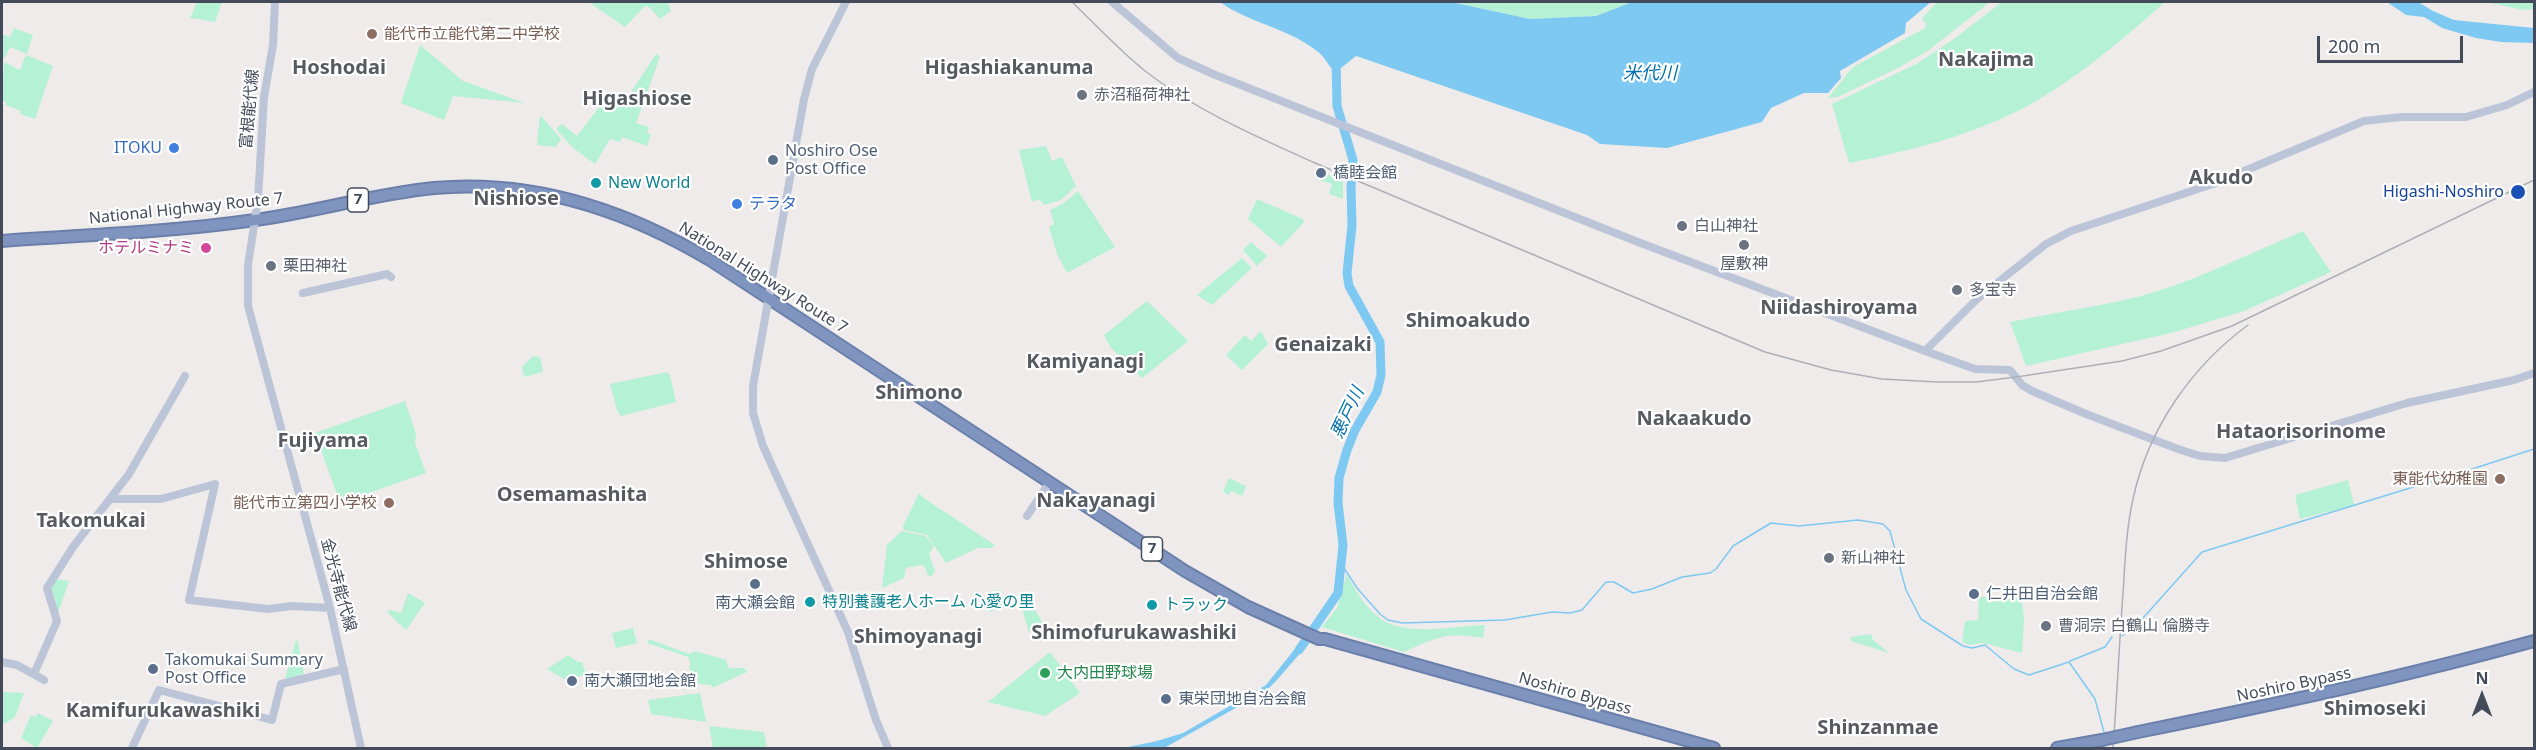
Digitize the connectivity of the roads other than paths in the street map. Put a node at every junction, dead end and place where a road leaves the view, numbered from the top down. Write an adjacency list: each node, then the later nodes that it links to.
1 (275, 2): 5 (street, 富根能代線)
2 (846, 2): 9 (street)
3 (1112, 2): 10 (street)
4 (2535, 92): 10 (street)
5 (255, 220): 6 (highway, National Highway Route 7 / 7); 9 (highway, National Highway Route 7 / 7); 16 (street, 金光寺能代線)
6 (2, 241)
7 (390, 277): 8 (street)
8 (303, 293)
9 (768, 297): 13 (highway, National Highway Route 7 / 7); 25 (street)
10 (1925, 351): 11 (street)
11 (2535, 373)
12 (185, 376): 14 (street)
13 (1050, 482): 15 (street); 19 (highway, National Highway Route 7 / 7)
14 (110, 499): 16 (street); 21 (street)
15 (1027, 516)
16 (330, 608): 20 (street, 金光寺能代線)
17 (2535, 641): 27 (highway, Noshiro Bypass, bridge)
18 (2, 662): 21 (street)
19 (1428, 668): 26 (highway, Noshiro Bypass / 7)
20 (344, 669): 23 (street); 24 (street, 金光寺能代線)
21 (34, 674): 22 (street)
22 (44, 680)
23 (132, 748)
24 (361, 748)
25 (888, 748)
26 (1714, 748)
27 (2057, 748)

